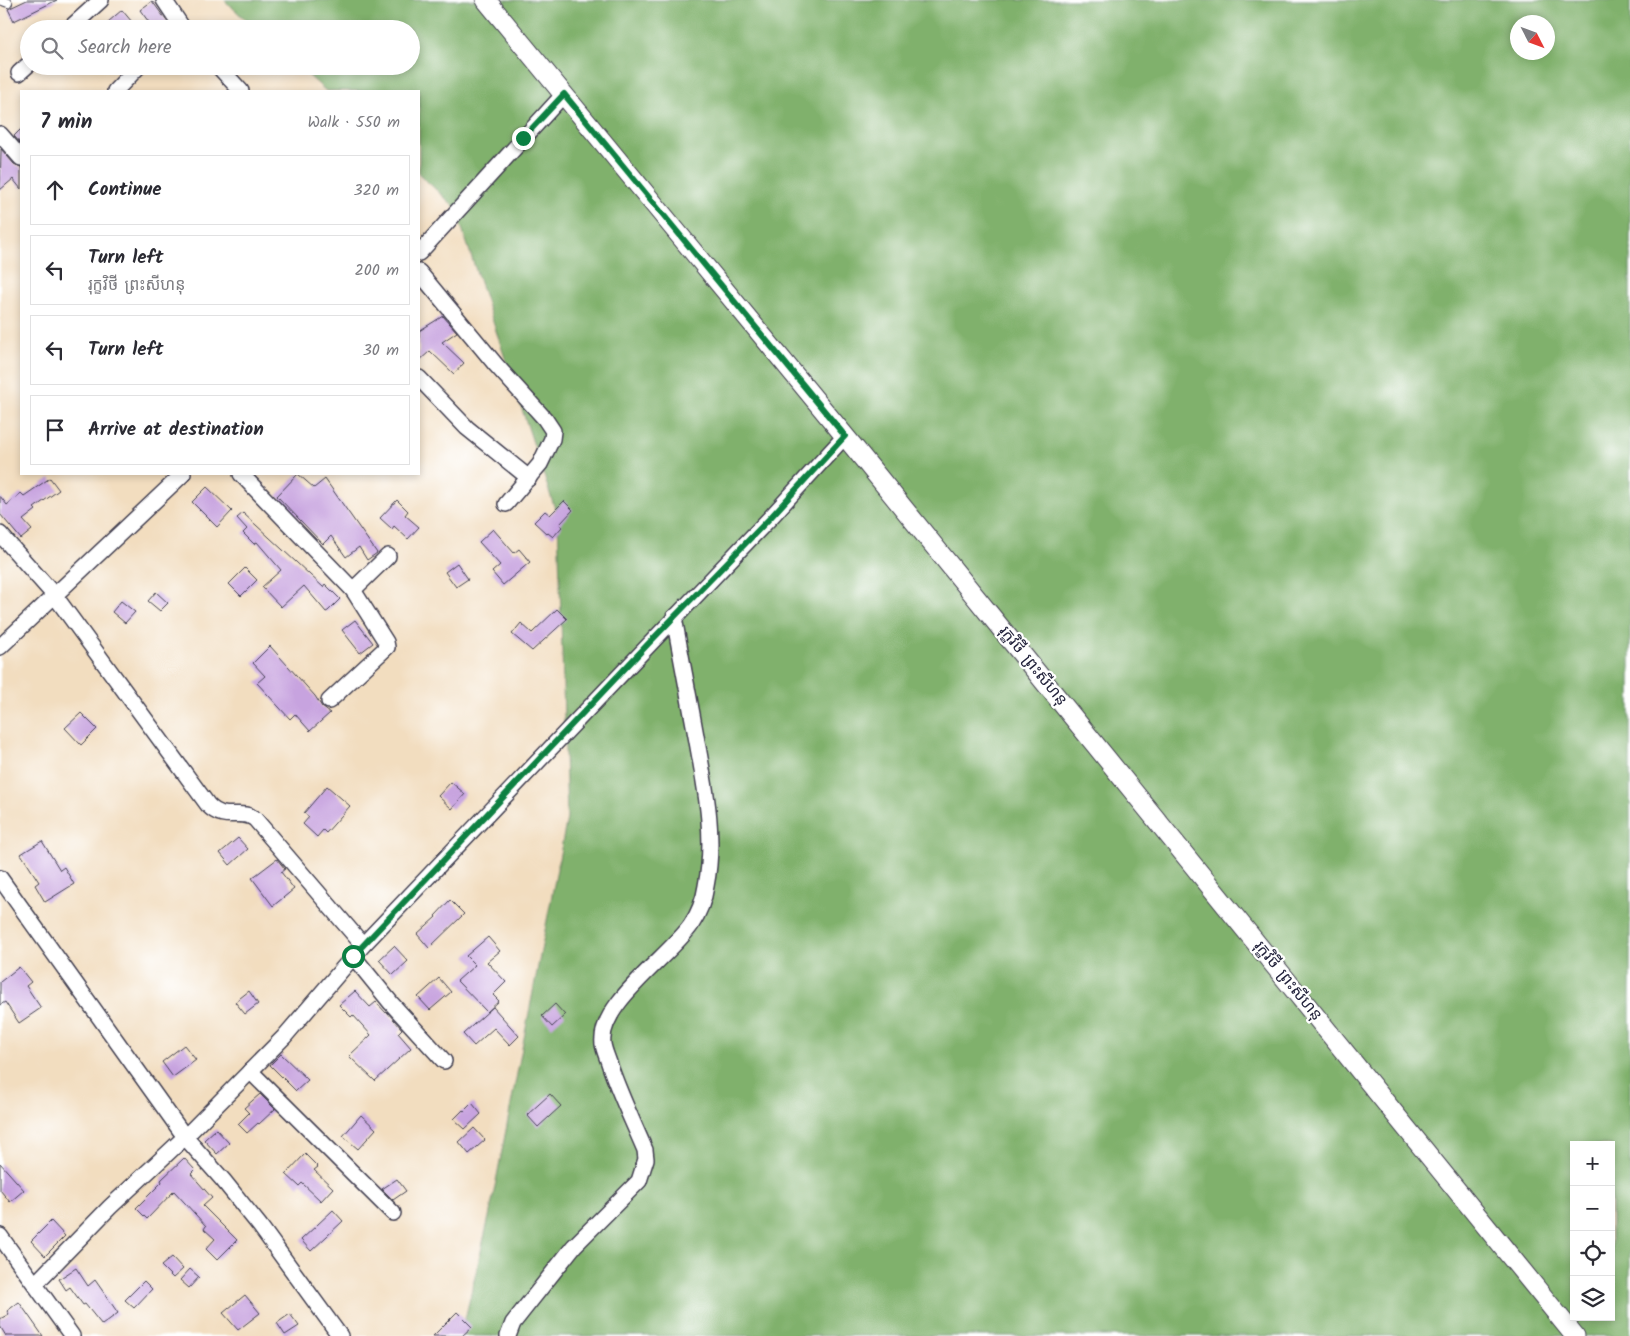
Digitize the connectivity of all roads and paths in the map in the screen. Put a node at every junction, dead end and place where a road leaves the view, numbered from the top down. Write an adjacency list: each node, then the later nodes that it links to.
1 (101, 0): 4 (street)
2 (164, 0): 5 (street)
3 (486, 0): 10 (street, រុក្ខវិថី ព្រះសីហនុ)
4 (79, 20)
5 (177, 20)
6 (130, 75): 8 (street)
7 (226, 75): 9 (street)
8 (116, 90)
9 (240, 90)
10 (564, 94): 13 (street); 16 (street, រុក្ខវិថី ព្រះសីហនុ)
11 (0, 134): 12 (street)
12 (20, 157)
13 (420, 252)
14 (420, 273): 19 (street)
15 (420, 379): 19 (street)
16 (845, 436): 25 (street); 39 (street, រុក្ខវិថី ព្រះសីហនុ)
17 (182, 475): 24 (street)
18 (242, 475): 23 (street)
19 (529, 478): 20 (street)
20 (506, 504)
21 (0, 534): 24 (street)
22 (388, 556): 23 (street)
23 (352, 590): 27 (street)
24 (55, 596): 26 (street); 29 (street)
25 (674, 617): 29 (street); 38 (street)
26 (0, 647)
27 (329, 701)
28 (0, 878): 32 (street)
29 (358, 951): 30 (street); 31 (street)
30 (444, 1061)
31 (250, 1071): 32 (street); 33 (street)
32 (185, 1137): 35 (street); 37 (street)
33 (393, 1213)
34 (0, 1236): 35 (street)
35 (36, 1283): 36 (street)
36 (72, 1336)
37 (340, 1336)
38 (508, 1336)
39 (1575, 1336)

